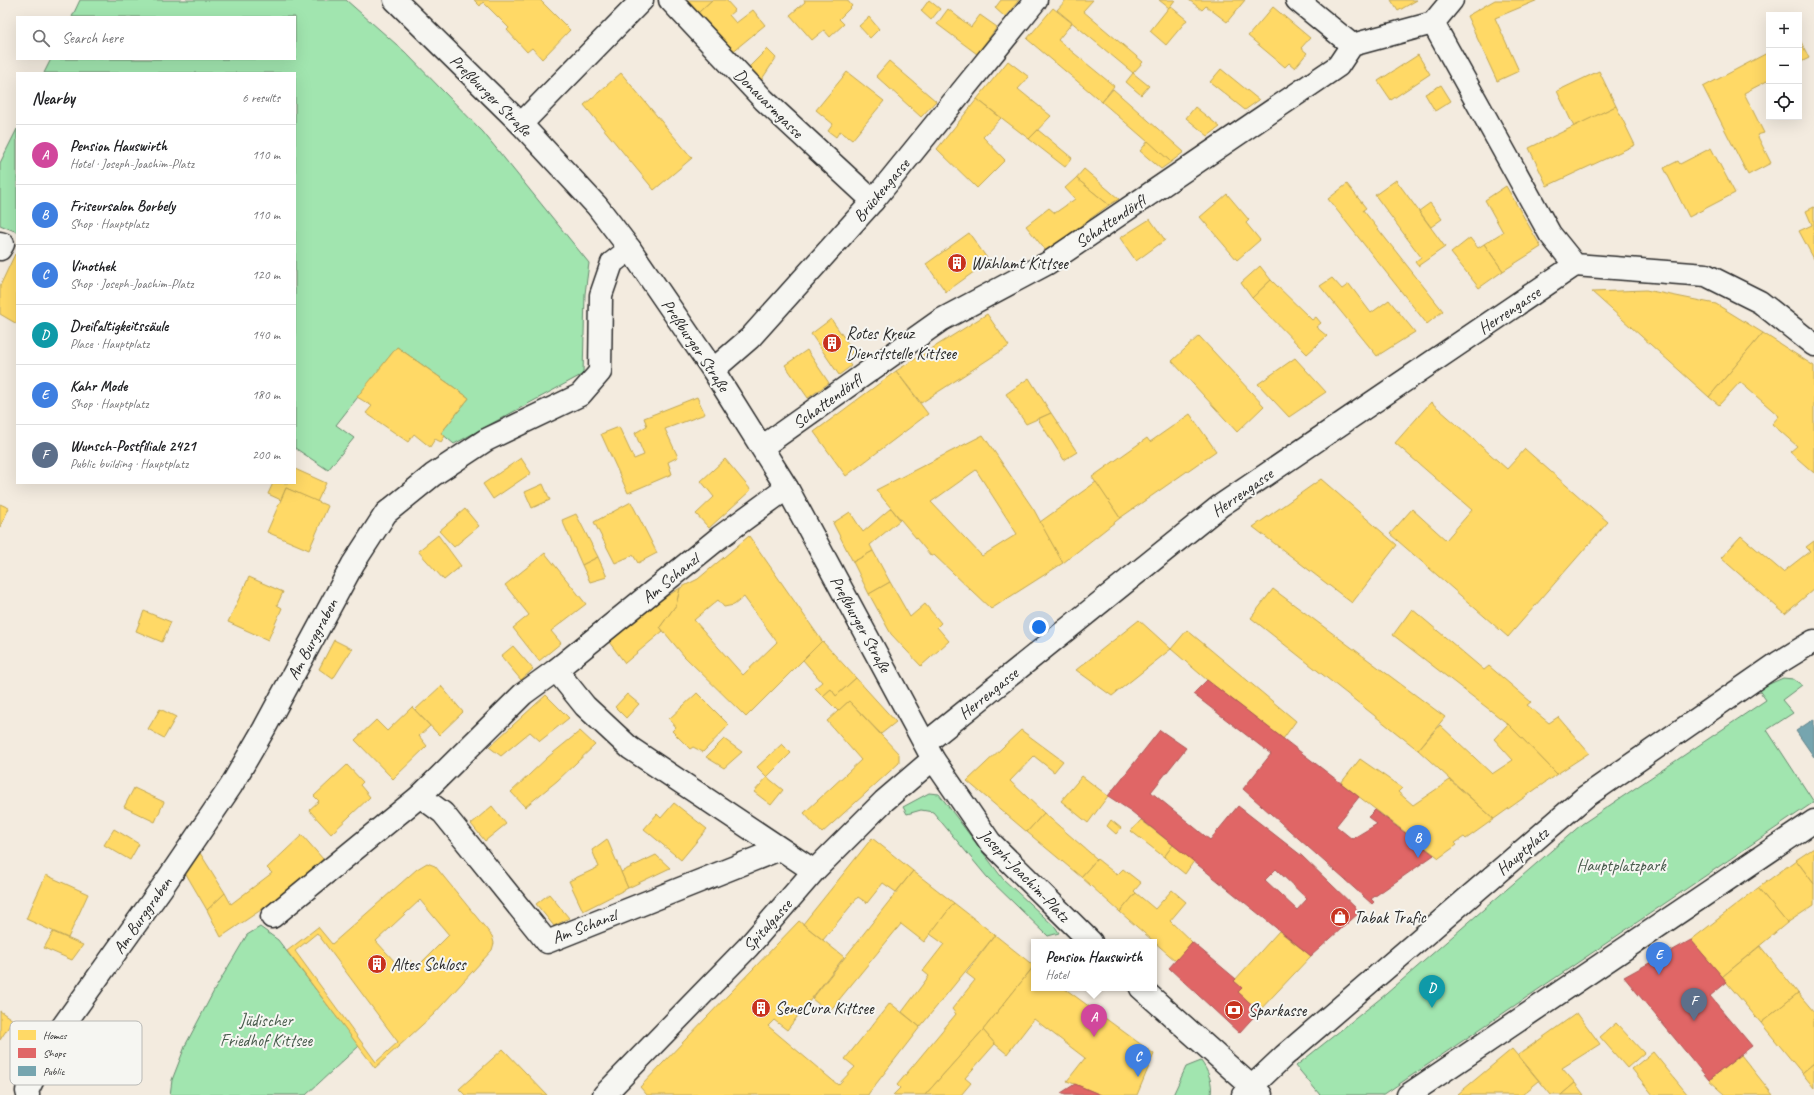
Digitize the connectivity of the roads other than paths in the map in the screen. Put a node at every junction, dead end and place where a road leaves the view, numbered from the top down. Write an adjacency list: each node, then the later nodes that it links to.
1 (395, 0): 9 (street, Preßburger Straße)
2 (642, 0): 9 (street)
3 (670, 0): 10 (street, Donauarmgasse)
4 (1036, 0): 10 (street, Brückengasse)
5 (1297, 0): 8 (street)
6 (1452, 0): 7 (street)
7 (1433, 23): 8 (street); 14 (street)
8 (1352, 45): 17 (street, Schattendörfl)
9 (521, 124): 13 (street, Preßburger Straße)
10 (873, 201): 16 (street, Brückengasse)
11 (0, 243): 12 (street)
12 (0, 249)
13 (630, 249): 16 (street, Preßburger Straße); 29 (street, Am Burggraben)
14 (1575, 265): 15 (street); 21 (street, Herrengasse)
15 (1814, 345)
16 (713, 370): 17 (street, Preßburger Straße)
17 (762, 447): 18 (street, Preßburger Straße)
18 (787, 488): 20 (street, Am Schanzl); 21 (street, Preßburger Straße)
19 (1814, 641): 31 (street, Hauptplatz)
20 (556, 670): 22 (street, Am Schanzl); 24 (street)
21 (929, 751): 25 (street, Spitalgasse); 27 (street, Joseph-Joachim-Platz)
22 (420, 796): 24 (street, Am Schanzl); 26 (street, Am Schanzl)
23 (1814, 821): 34 (street)
24 (780, 848): 25 (street)
25 (814, 871): 33 (street, Spitalgasse)
26 (272, 917)
27 (1088, 939)
28 (1144, 991): 31 (street)
29 (67, 1021)
30 (30, 1085): 32 (street, Am Burggraben)
31 (1252, 1092)
32 (28, 1095)
33 (604, 1095)
34 (1408, 1095)

